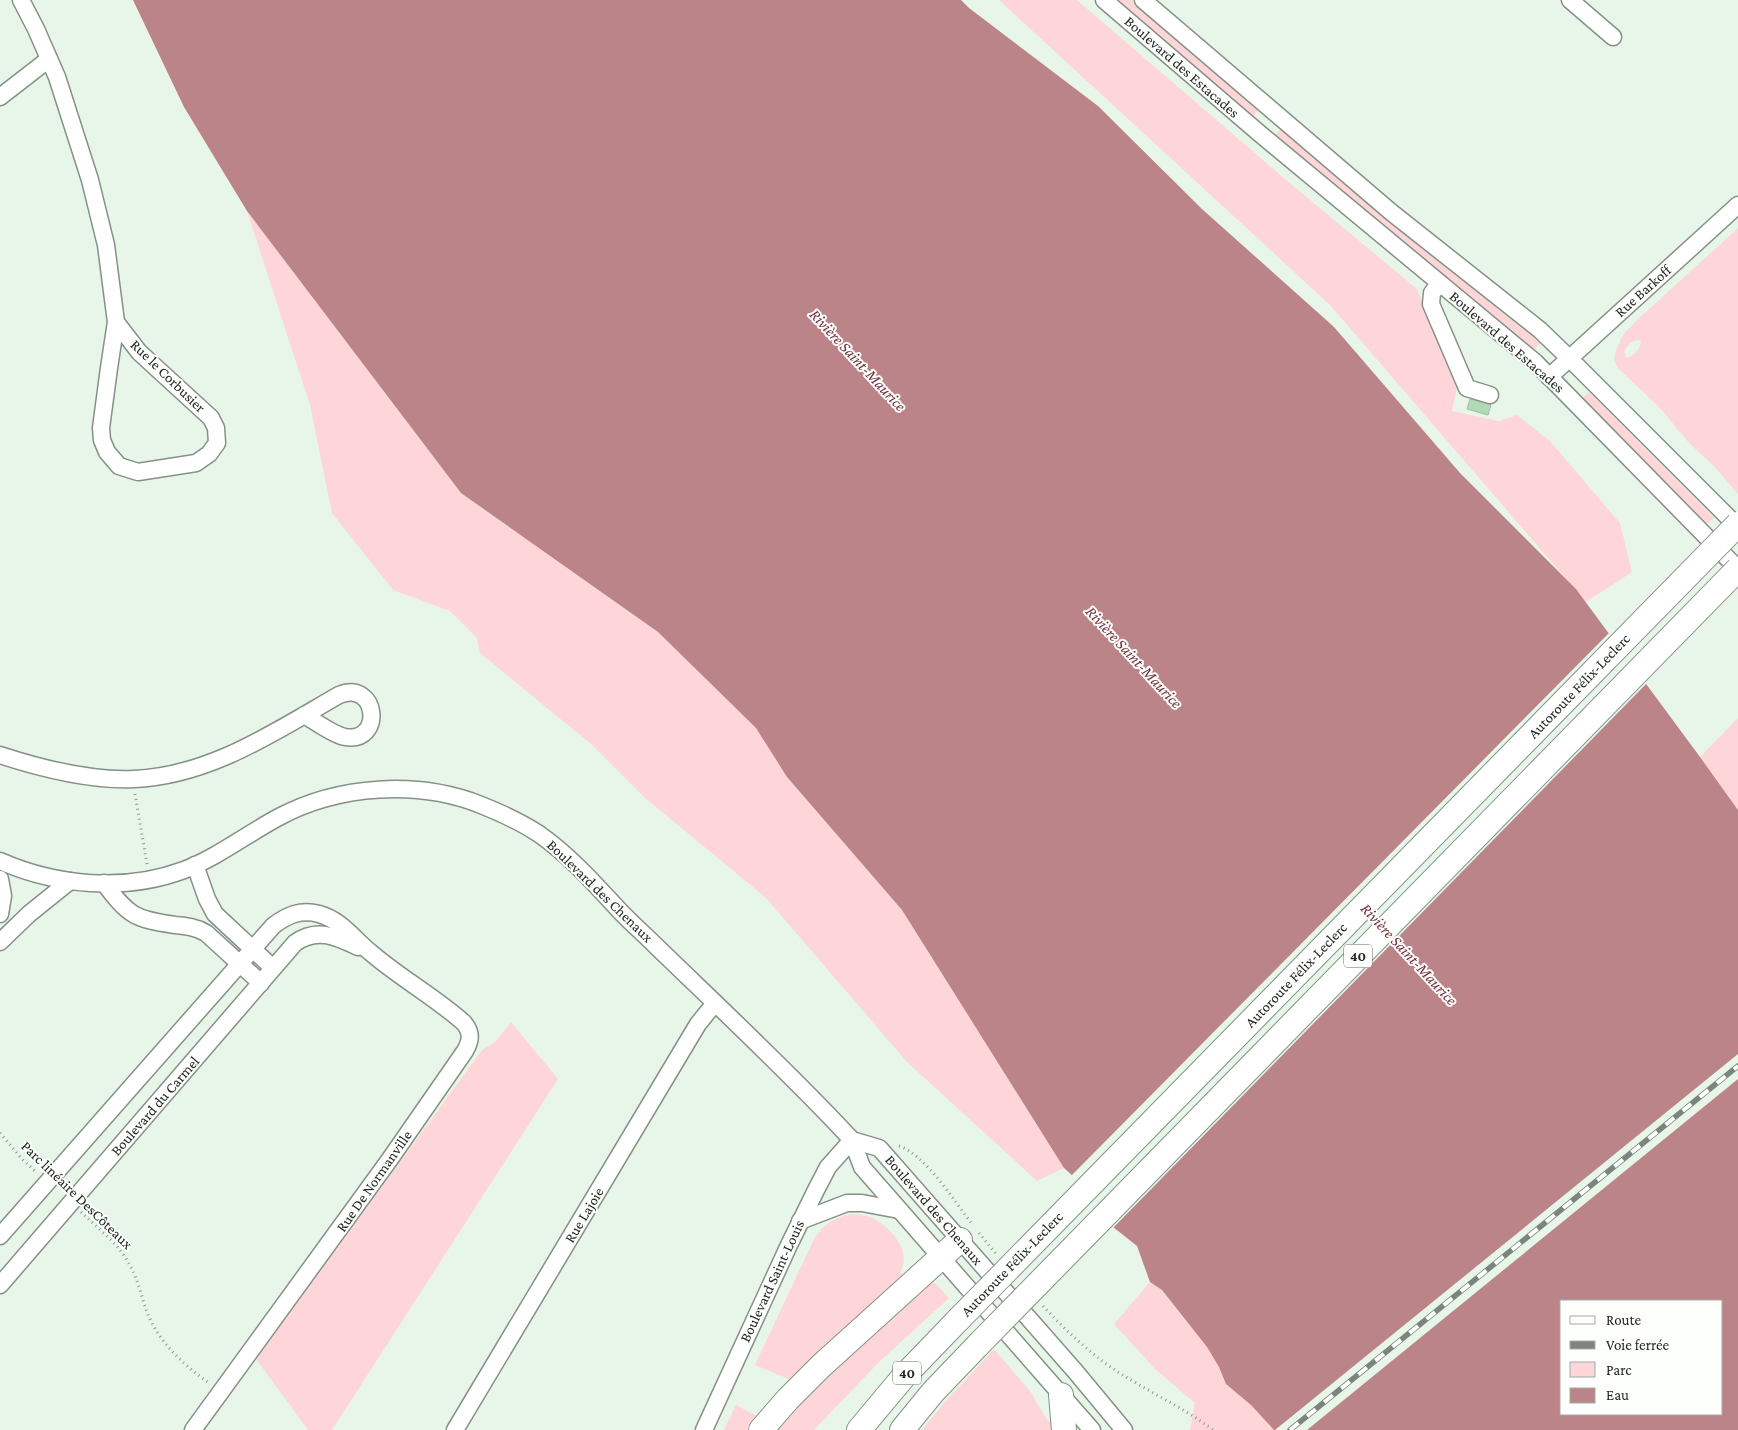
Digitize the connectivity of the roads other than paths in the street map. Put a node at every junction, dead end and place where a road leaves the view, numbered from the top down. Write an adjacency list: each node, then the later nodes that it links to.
1 (21, 0): 6 (street, Rue le Corbusier)
2 (1104, 0): 9 (street, Boulevard des Estacades)
3 (1143, 0): 8 (street, Boulevard des Estacades)
4 (1570, 0): 5 (street)
5 (1613, 37)
6 (49, 59): 7 (street); 12 (street, Rue le Corbusier)
7 (0, 97)
8 (1276, 113): 9 (street); 13 (street, Boulevard des Estacades)
9 (1259, 133): 11 (street, Boulevard des Estacades)
10 (1738, 205): 13 (street, Rue Barkoff)
11 (1439, 284): 14 (street, Boulevard des Estacades); 15 (street)
12 (116, 322): 12 (street, Rue le Corbusier)
13 (1569, 358): 14 (street, Rue Barkoff); 16 (street, Boulevard des Estacades)
14 (1549, 377): 17 (street, Boulevard des Estacades)
15 (1490, 395)
16 (1738, 526): 47 (highway, Autoroute Félix-Leclerc / 40, bridge)
17 (1738, 569): 48 (highway, Autoroute Félix-Leclerc / 40, bridge)
18 (304, 715): 19 (street)
19 (0, 755)
20 (0, 861): 23 (street, Boulevard des Chenaux)
21 (195, 865): 24 (street, Boulevard des Chenaux); 29 (street); 34 (street, Boulevard des Chenaux)
22 (0, 878): 26 (street)
23 (70, 881): 24 (street, Boulevard des Chenaux); 28 (street)
24 (104, 883): 31 (street)
25 (314, 913): 29 (street, Boulevard du Carmel); 30 (street, Rue De Normanville)
26 (0, 914)
27 (315, 934): 30 (street, Rue De Normanville); 32 (street, Boulevard du Carmel)
28 (0, 942)
29 (252, 949): 31 (street, Boulevard du Carmel); 32 (street)
30 (369, 952): 43 (street, Rue De Normanville)
31 (240, 963): 33 (street); 38 (street, Boulevard du Carmel)
32 (273, 968): 33 (street, Boulevard du Carmel)
33 (261, 983): 41 (street, Boulevard du Carmel)
34 (715, 1003): 35 (street, Boulevard des Chenaux); 44 (street, Rue Lajoie)
35 (852, 1140): 36 (street, Boulevard des Chenaux); 37 (street, Boulevard Saint-Louis); 39 (street, Boulevard des Chenaux)
36 (899, 1210): 37 (street); 40 (street, Boulevard des Chenaux)
37 (800, 1221): 45 (street, Boulevard Saint-Louis)
38 (0, 1236)
39 (960, 1240): 40 (highway); 51 (street, Boulevard des Chenaux)
40 (940, 1258): 42 (street, Boulevard des Chenaux); 46 (highway)
41 (0, 1285)
42 (1061, 1396): 49 (highway); 50 (street, Boulevard des Chenaux)
43 (193, 1430)
44 (455, 1430)
45 (704, 1430)
46 (761, 1430)
47 (859, 1430)
48 (902, 1430)
49 (1064, 1430)
50 (1092, 1430)
51 (1124, 1430)

